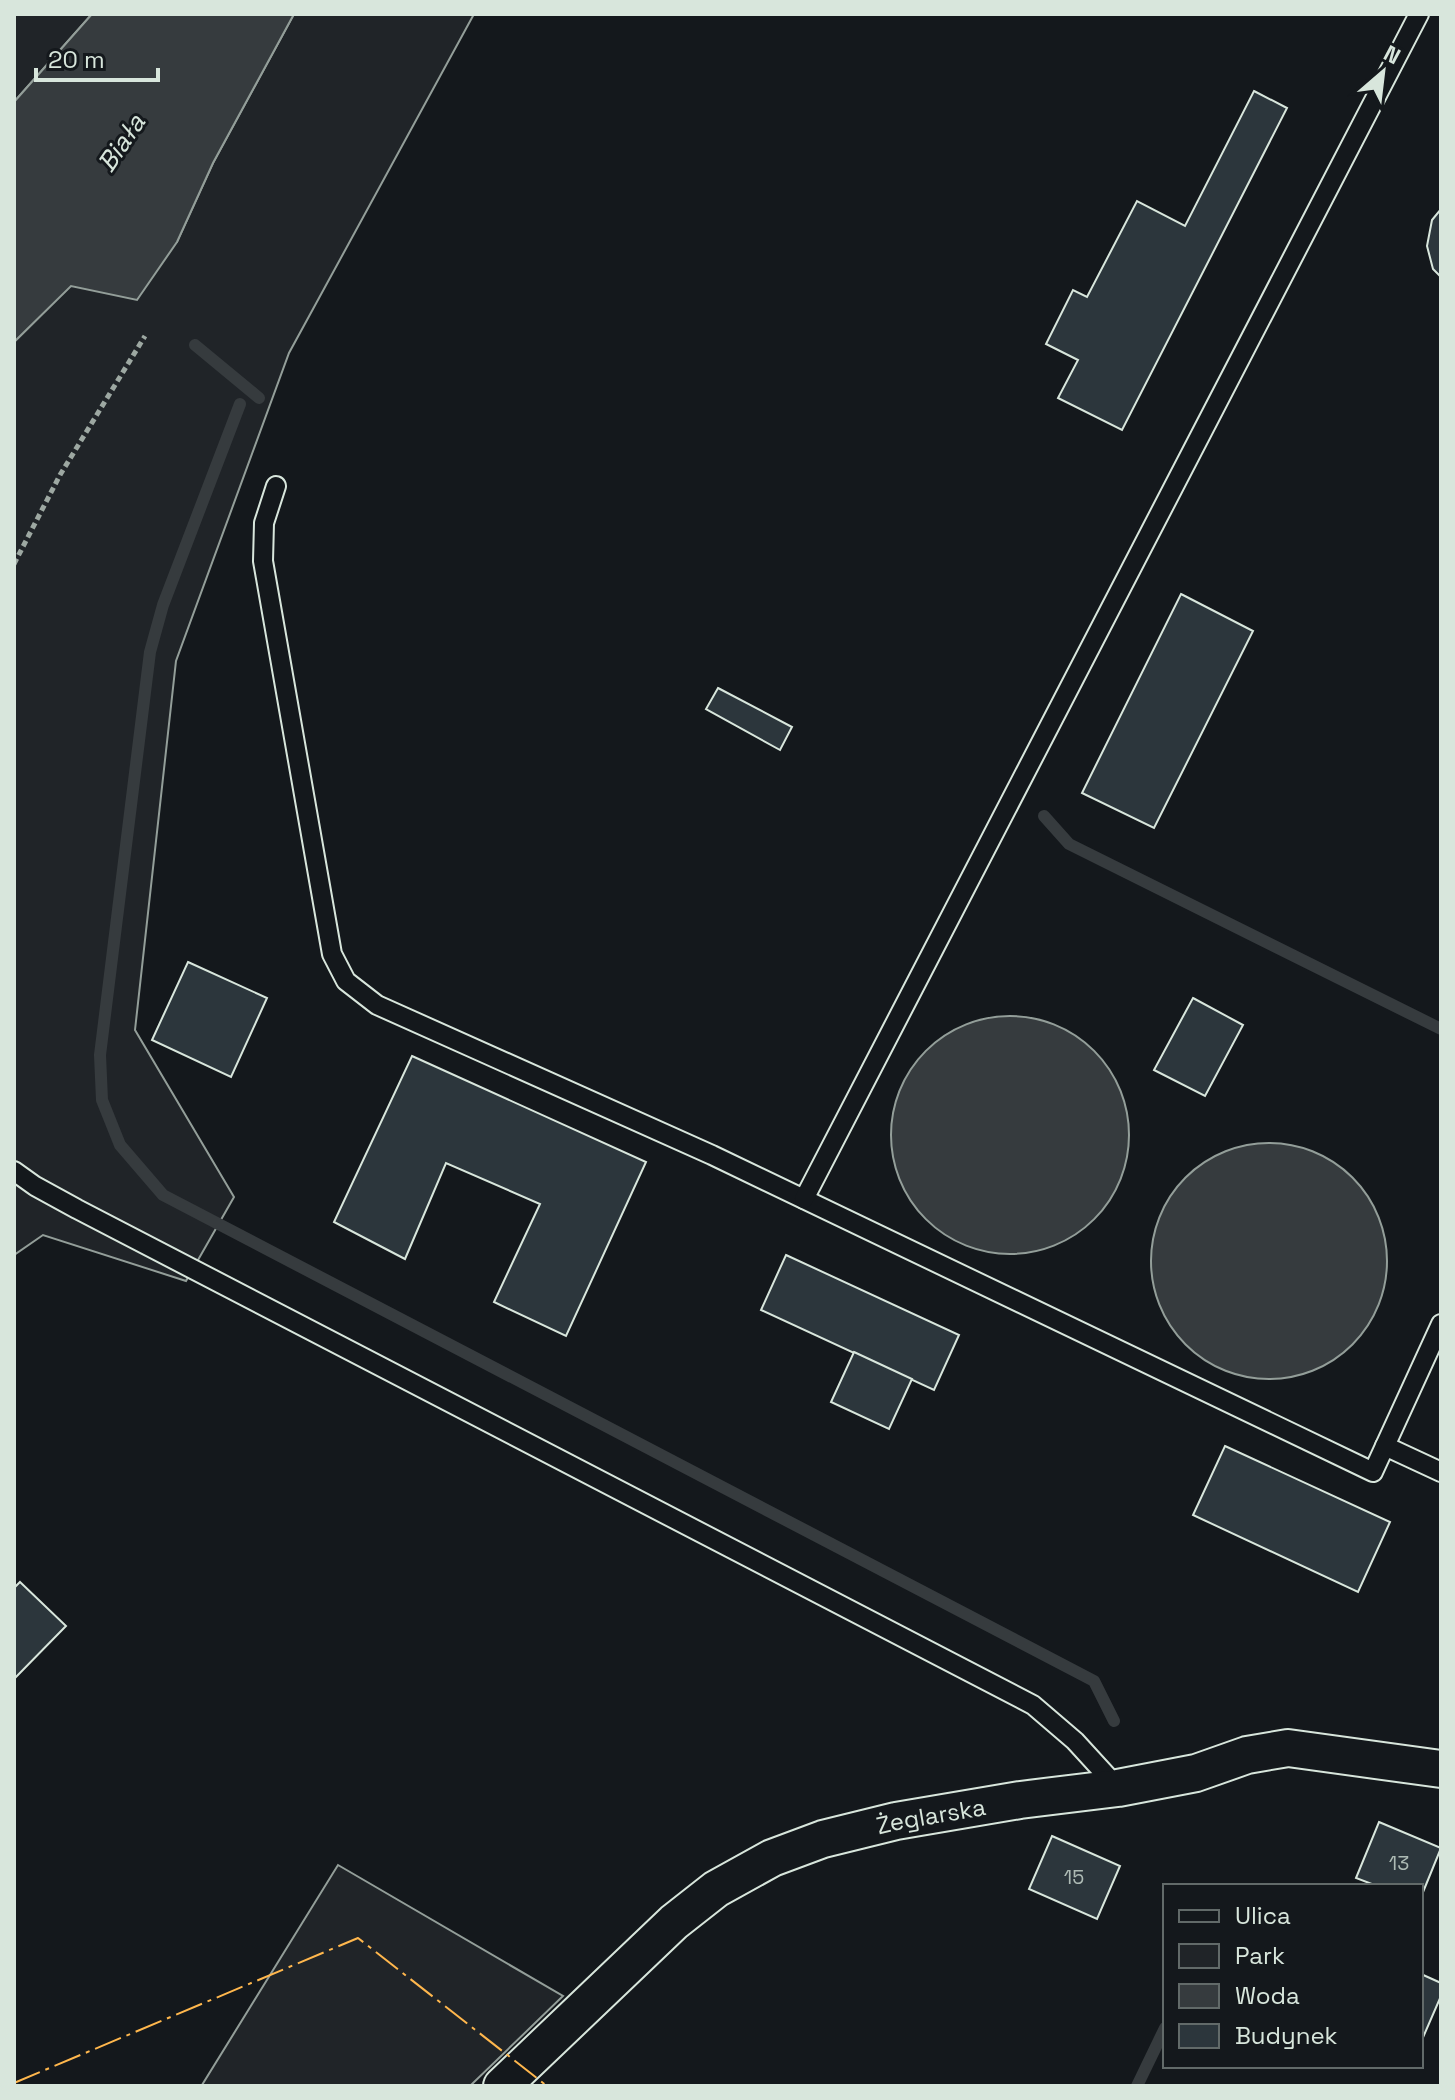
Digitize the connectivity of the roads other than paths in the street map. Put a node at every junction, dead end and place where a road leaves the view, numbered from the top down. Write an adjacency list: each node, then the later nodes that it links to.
1 (1419, 14): 4 (lane)
2 (276, 486): 4 (lane)
3 (14, 1171): 9 (lane)
4 (804, 1199): 6 (lane)
5 (1441, 1324): 6 (lane)
6 (1385, 1446): 7 (lane)
7 (1441, 1472)
8 (1441, 1769): 9 (street, Żeglarska)
9 (1118, 1788): 10 (street, Żeglarska)
10 (502, 2086)

